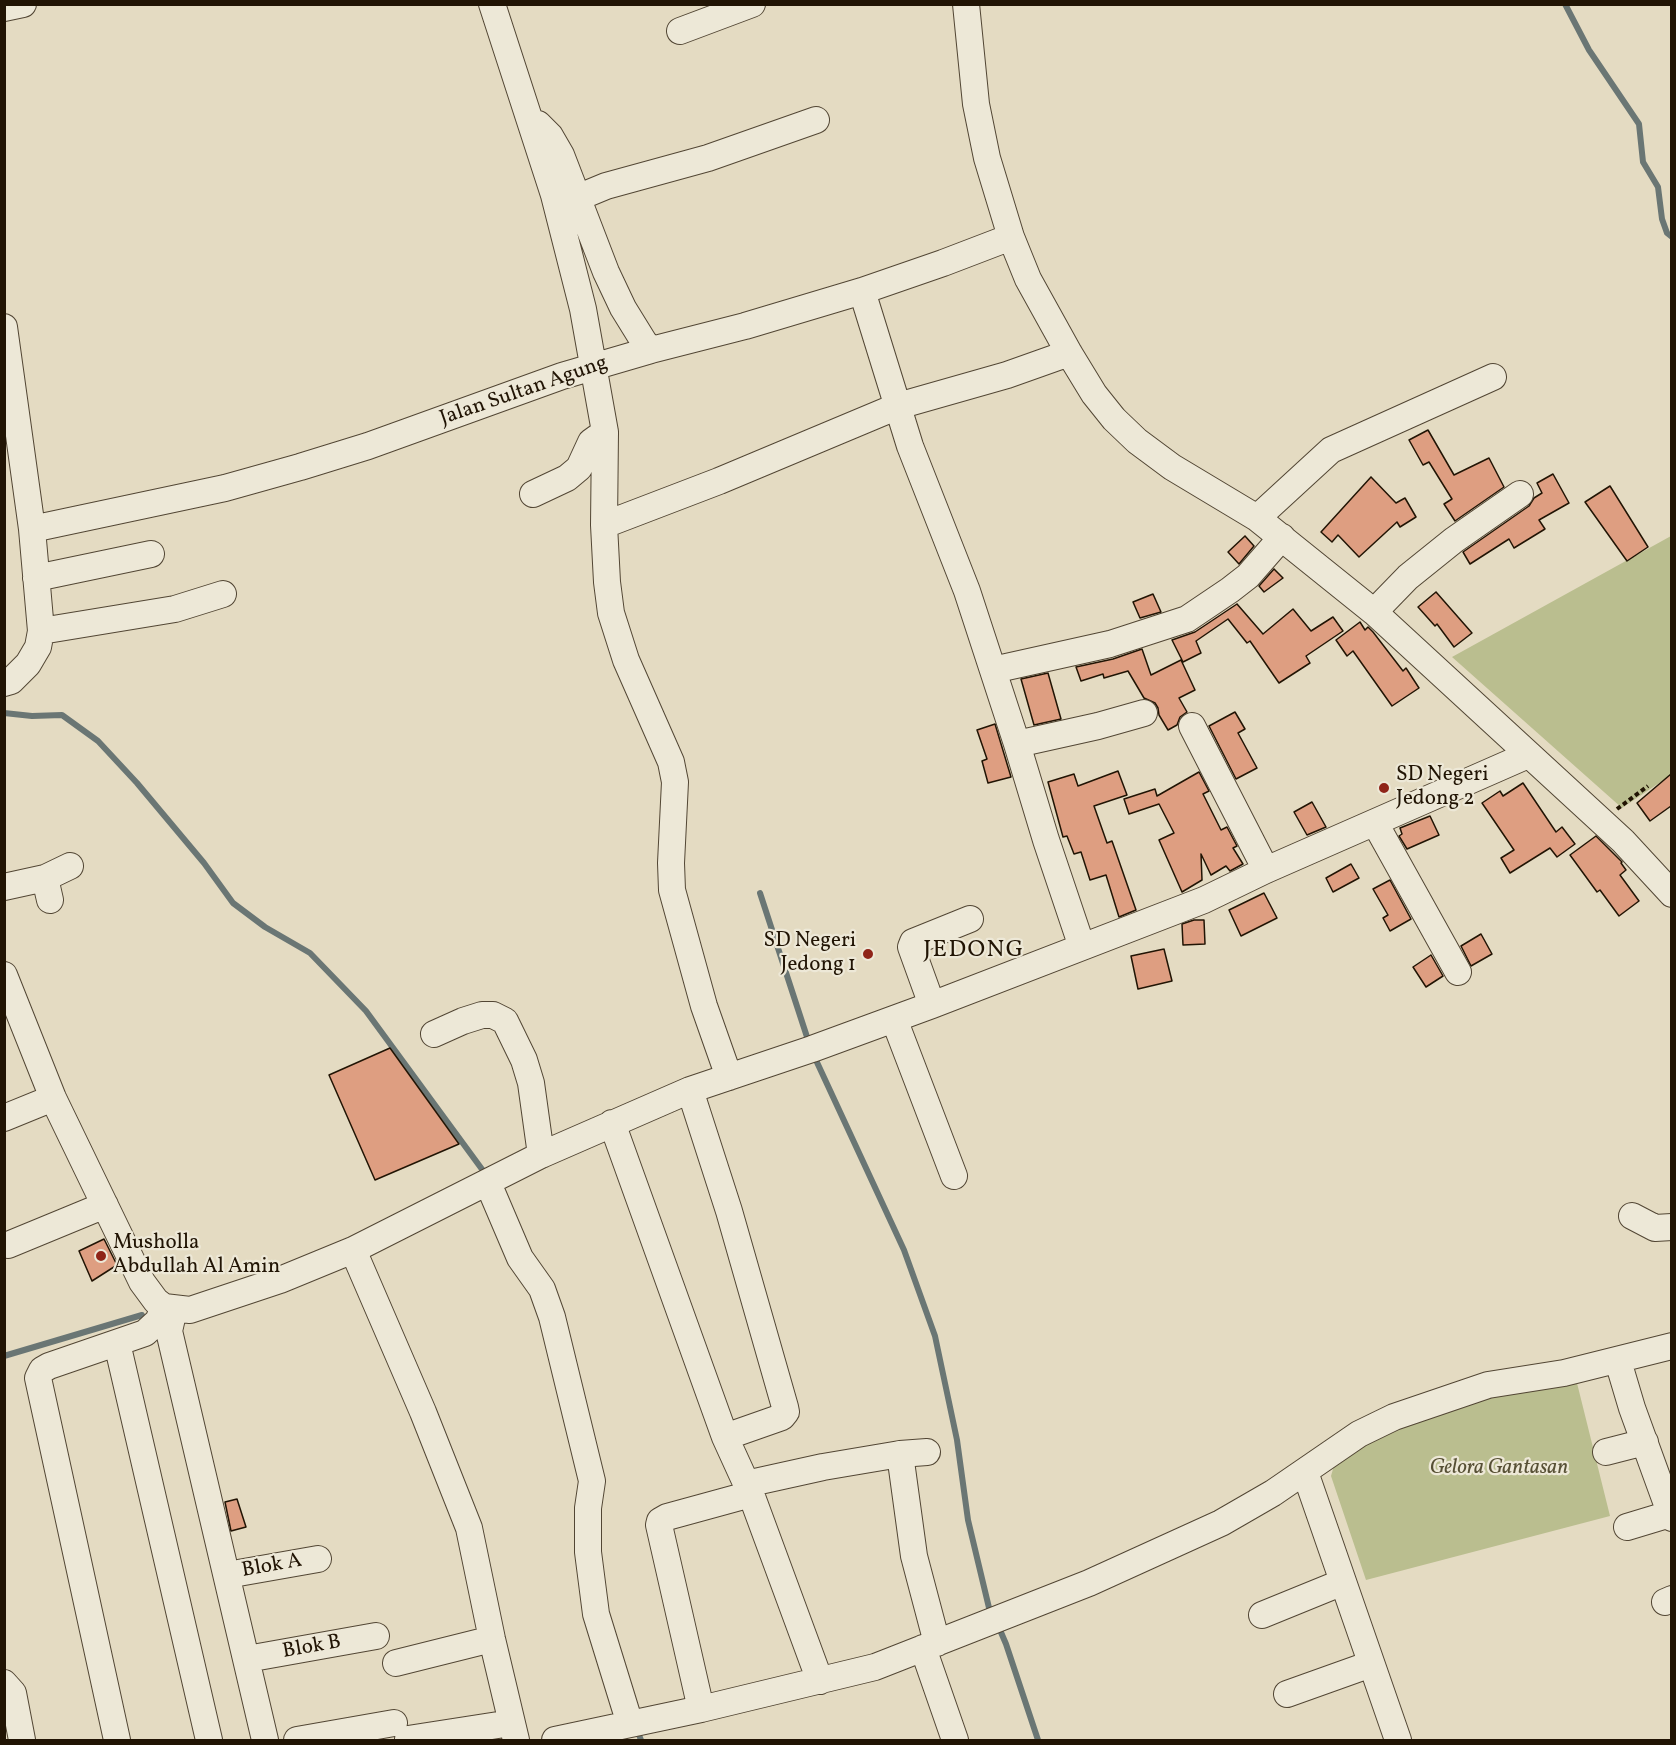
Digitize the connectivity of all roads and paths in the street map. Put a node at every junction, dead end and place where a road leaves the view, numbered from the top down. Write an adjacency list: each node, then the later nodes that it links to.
1 (23, 4): 5 (street)
2 (492, 4): 7 (street)
3 (752, 4): 6 (street)
4 (966, 4): 10 (street)
5 (4, 8)
6 (680, 31)
7 (529, 115): 9 (street); 15 (street)
8 (816, 120): 9 (street)
9 (577, 198): 13 (street)
10 (1011, 237): 11 (street, Jalan Sultan Agung); 14 (street)
11 (862, 291): 13 (street, Jalan Sultan Agung); 17 (street)
12 (4, 327): 23 (street)
13 (651, 350): 15 (street, Jalan Sultan Agung)
14 (1069, 353): 17 (street); 21 (street)
15 (595, 367): 18 (street); 23 (street, Jalan Sultan Agung)
16 (1493, 377): 21 (street)
17 (898, 406): 22 (street); 30 (street)
18 (605, 432): 19 (street); 22 (street)
19 (533, 494)
20 (1520, 494): 28 (street)
21 (1257, 518): 24 (street)
22 (604, 525): 50 (street)
23 (32, 529): 26 (street)
24 (1282, 537): 28 (street); 30 (street)
25 (151, 554): 26 (street)
26 (36, 578): 29 (street)
27 (223, 594): 29 (street)
28 (1374, 612): 35 (street)
29 (41, 631): 31 (street)
30 (993, 670): 34 (street)
31 (4, 683)
32 (1144, 712): 34 (street)
33 (1192, 726): 40 (street)
34 (1017, 744): 44 (street)
35 (1528, 754): 37 (street); 38 (street)
36 (1648, 786): 37 (path)
37 (1601, 821): 42 (street)
38 (1376, 823): 40 (street); 45 (street)
39 (70, 866): 41 (street)
40 (1266, 870): 44 (street)
41 (4, 886)
42 (1671, 894)
43 (970, 919): 47 (street)
44 (1082, 947): 47 (street)
45 (1458, 972)
46 (4, 975): 52 (street)
47 (932, 1005): 48 (street)
48 (894, 1019): 50 (street); 56 (street)
49 (434, 1034): 55 (street)
50 (729, 1077): 51 (street)
51 (690, 1090): 54 (street); 67 (street)
52 (53, 1098): 53 (street); 58 (street)
53 (4, 1118)
54 (612, 1123): 55 (street); 67 (street)
55 (541, 1155): 57 (street)
56 (954, 1176)
57 (488, 1183): 62 (street); 91 (street)
58 (105, 1204): 61 (street); 63 (street)
59 (1632, 1216): 60 (street)
60 (1671, 1227)
61 (8, 1245)
62 (353, 1250): 63 (street); 82 (street)
63 (169, 1308): 64 (street); 77 (street)
64 (117, 1343): 94 (street); 95 (street)
65 (1671, 1346): 66 (street)
66 (1618, 1361): 68 (street); 72 (street)
67 (725, 1437): 73 (street)
68 (1645, 1442): 70 (street); 74 (street)
69 (927, 1452): 71 (street)
70 (1606, 1452)
71 (900, 1454): 73 (street); 83 (street)
72 (1312, 1466): 78 (street); 80 (street); 83 (street)
73 (748, 1489): 87 (street); 90 (street)
74 (1671, 1516): 75 (street)
75 (1627, 1527)
76 (318, 1559): 77 (street, Blok A)
77 (227, 1575): 84 (street)
78 (1343, 1582): 79 (street); 86 (street)
79 (1262, 1615)
80 (1373, 1620)
81 (376, 1636): 84 (street, Blok B)
82 (492, 1639): 85 (street); 92 (street)
83 (930, 1645): 87 (street); 99 (street)
84 (247, 1659): 96 (street)
85 (396, 1663)
86 (1371, 1664): 89 (street); 100 (street)
87 (820, 1681): 90 (street)
88 (4, 1683): 93 (street)
89 (1287, 1694)
90 (701, 1709): 91 (street)
91 (630, 1724): 98 (street)
92 (514, 1731): 97 (street)
93 (22, 1740)
94 (117, 1740)
95 (209, 1740)
96 (265, 1740)
97 (297, 1740)
98 (555, 1740)
99 (955, 1740)
100 (1398, 1740)

